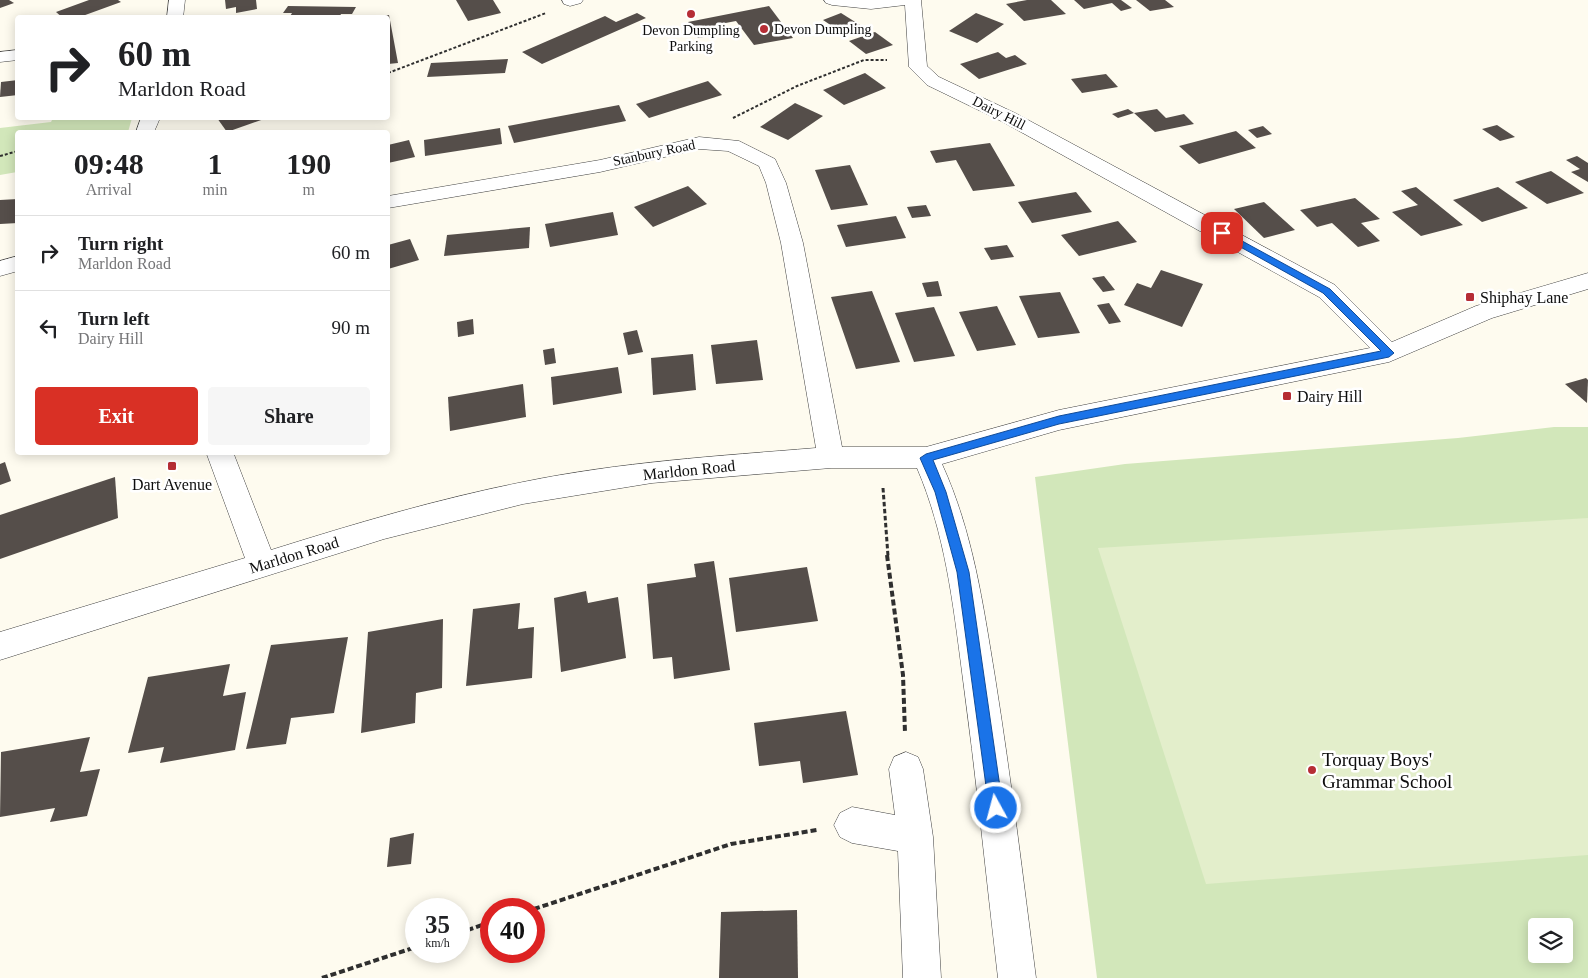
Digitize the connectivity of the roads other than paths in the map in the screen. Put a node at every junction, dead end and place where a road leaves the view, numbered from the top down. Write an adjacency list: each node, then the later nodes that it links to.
1 (177, 0): 5 (street)
2 (832, 0): 3 (street)
3 (907, 0)
4 (913, 0): 12 (street, Dairy Hill)
5 (175, 15)
6 (15, 56): 7 (street)
7 (0, 57)
8 (390, 202): 14 (street, Stanbury Road)
9 (15, 264): 10 (street)
10 (0, 269)
11 (1588, 281): 12 (street, Marldon Road)
12 (1389, 353): 15 (street, Marldon Road)
13 (219, 455): 16 (street)
14 (831, 457): 15 (street, Marldon Road); 16 (street, Marldon Road)
15 (926, 458): 22 (street)
16 (262, 565): 17 (street, Marldon Road)
17 (0, 646)
18 (906, 769): 20 (street)
19 (852, 825): 20 (street)
20 (915, 837): 21 (street)
21 (922, 978)
22 (1018, 978)

